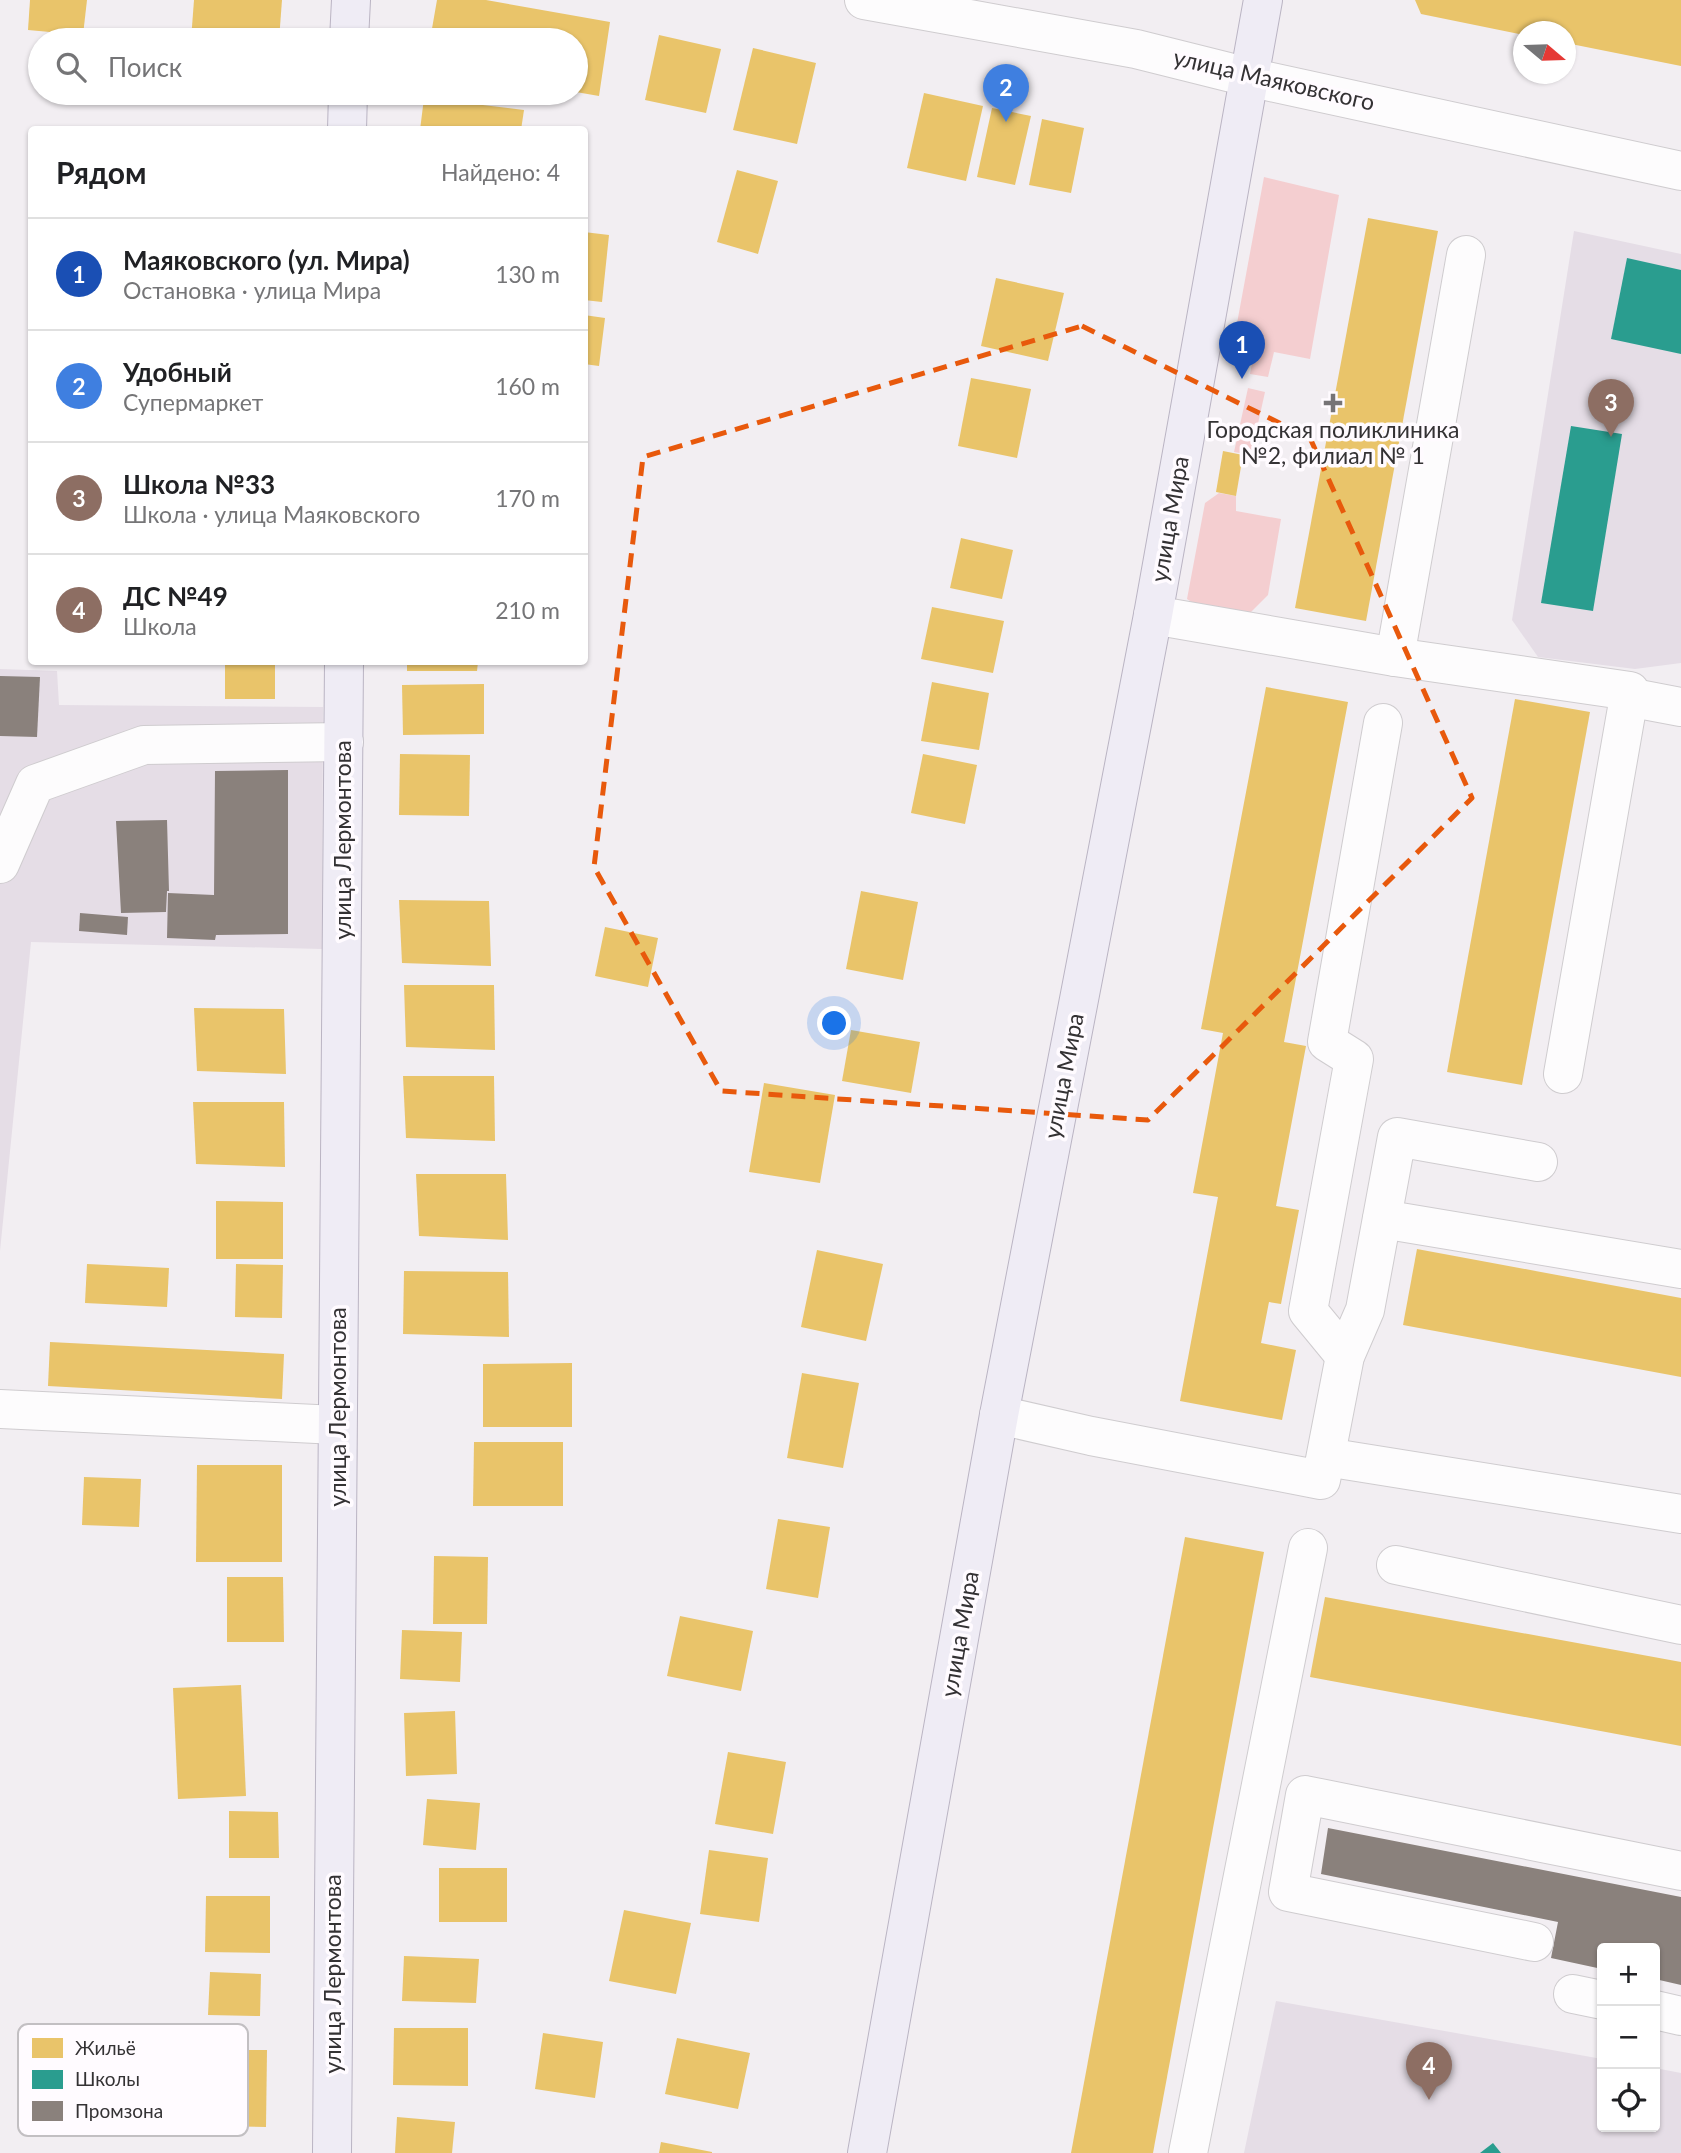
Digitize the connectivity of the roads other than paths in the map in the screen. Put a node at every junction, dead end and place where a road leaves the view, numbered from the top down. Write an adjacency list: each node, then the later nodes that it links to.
1 (351, 0): 4 (main road)
2 (864, 0): 5 (street, улица Маяковского)
3 (1263, 0): 5 (main road, улица Мира)
4 (350, 28)
5 (1248, 77): 8 (street, улица Маяковского); 10 (main road, улица Мира)
6 (348, 105): 7 (main road)
7 (347, 126)
8 (1681, 171)
9 (1466, 256): 11 (street)
10 (1153, 615): 11 (street); 26 (main road, улица Мира)
11 (1395, 657): 14 (street)
12 (344, 665): 17 (main road, улица Лермонтова)
13 (1681, 682): 14 (street)
14 (1629, 694): 15 (street); 20 (street)
15 (1681, 707)
16 (1383, 723): 24 (street)
17 (344, 742): 18 (street); 27 (main road, улица Лермонтова)
18 (17, 784): 19 (street)
19 (0, 864)
20 (1563, 1074)
21 (1538, 1161): 22 (street)
22 (1382, 1219): 23 (street); 24 (street)
23 (1681, 1269)
24 (1345, 1356): 28 (street)
25 (0, 1409): 27 (street)
26 (999, 1415): 28 (street); 38 (main road, улица Мира)
27 (337, 1425): 37 (main road, улица Лермонтова)
28 (1326, 1457): 29 (street)
29 (1681, 1514)
30 (1308, 1548): 39 (street)
31 (1396, 1565): 32 (street)
32 (1681, 1625)
33 (1681, 1871): 34 (street)
34 (1534, 1942)
35 (1660, 2011): 36 (street)
36 (1681, 2016)
37 (332, 2153)
38 (867, 2153)
39 (1188, 2153)

